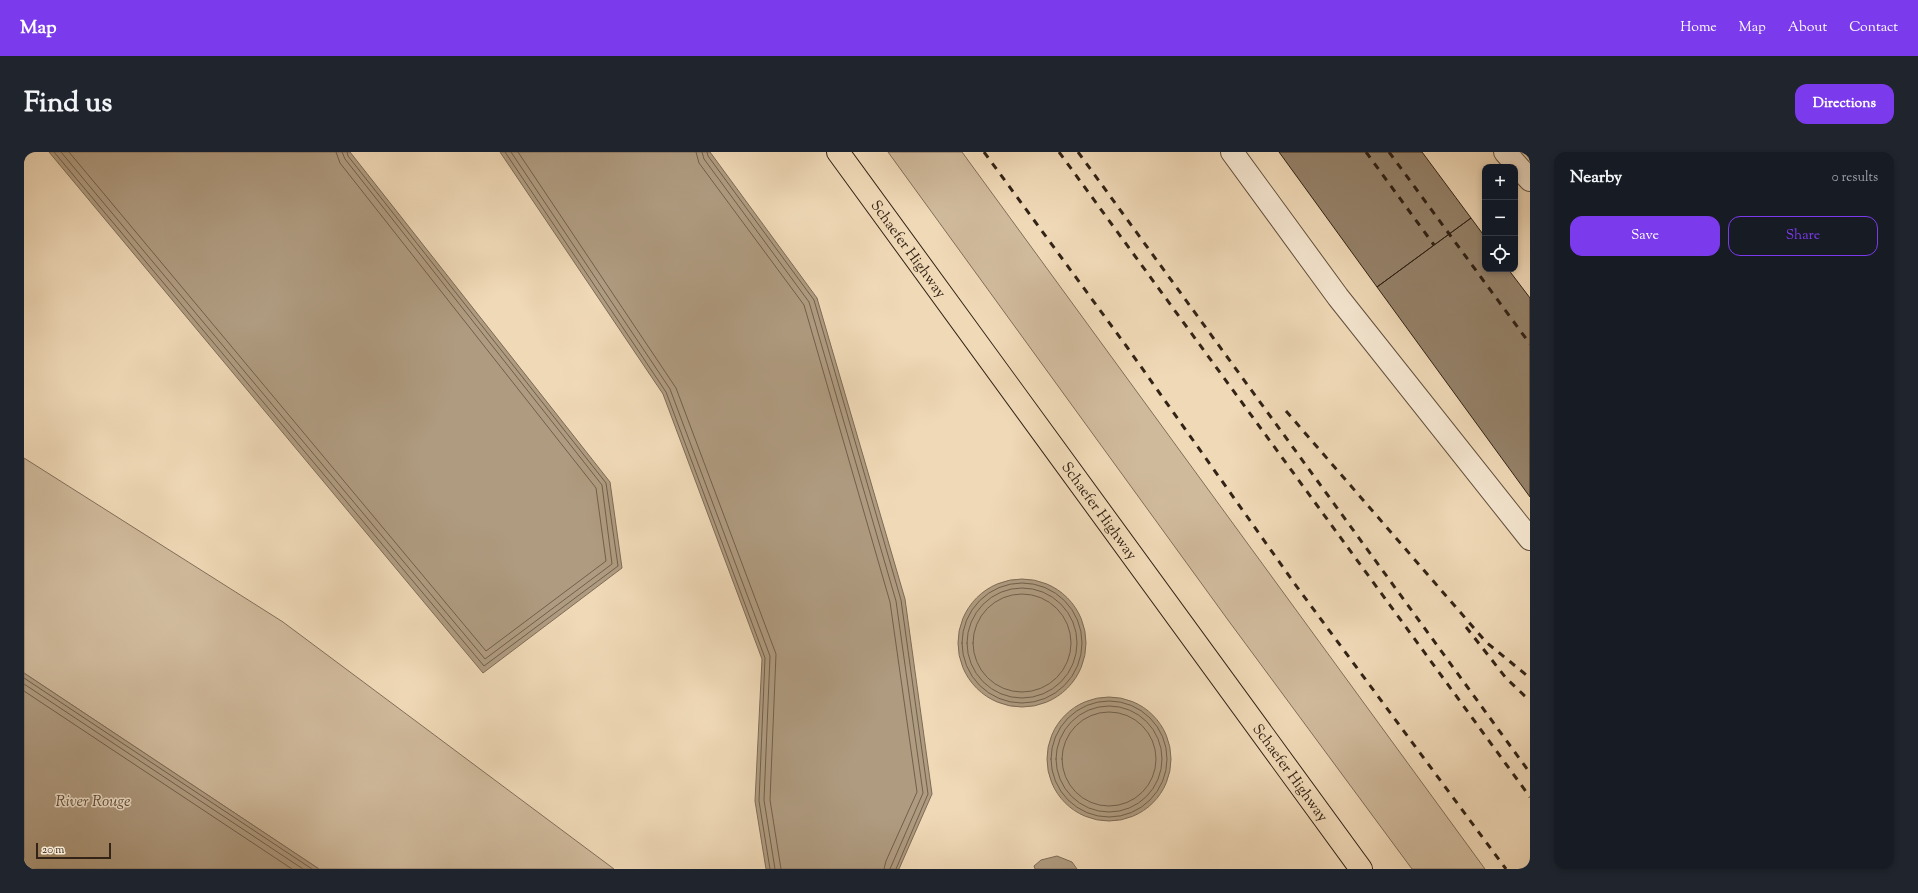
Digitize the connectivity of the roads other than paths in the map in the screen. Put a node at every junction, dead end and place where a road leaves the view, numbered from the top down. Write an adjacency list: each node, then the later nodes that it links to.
1 (838, 152): 6 (main road, Schaefer Highway)
2 (1232, 152): 5 (lane)
3 (1505, 152): 4 (lane)
4 (1530, 180)
5 (1530, 539)
6 (1360, 869)

